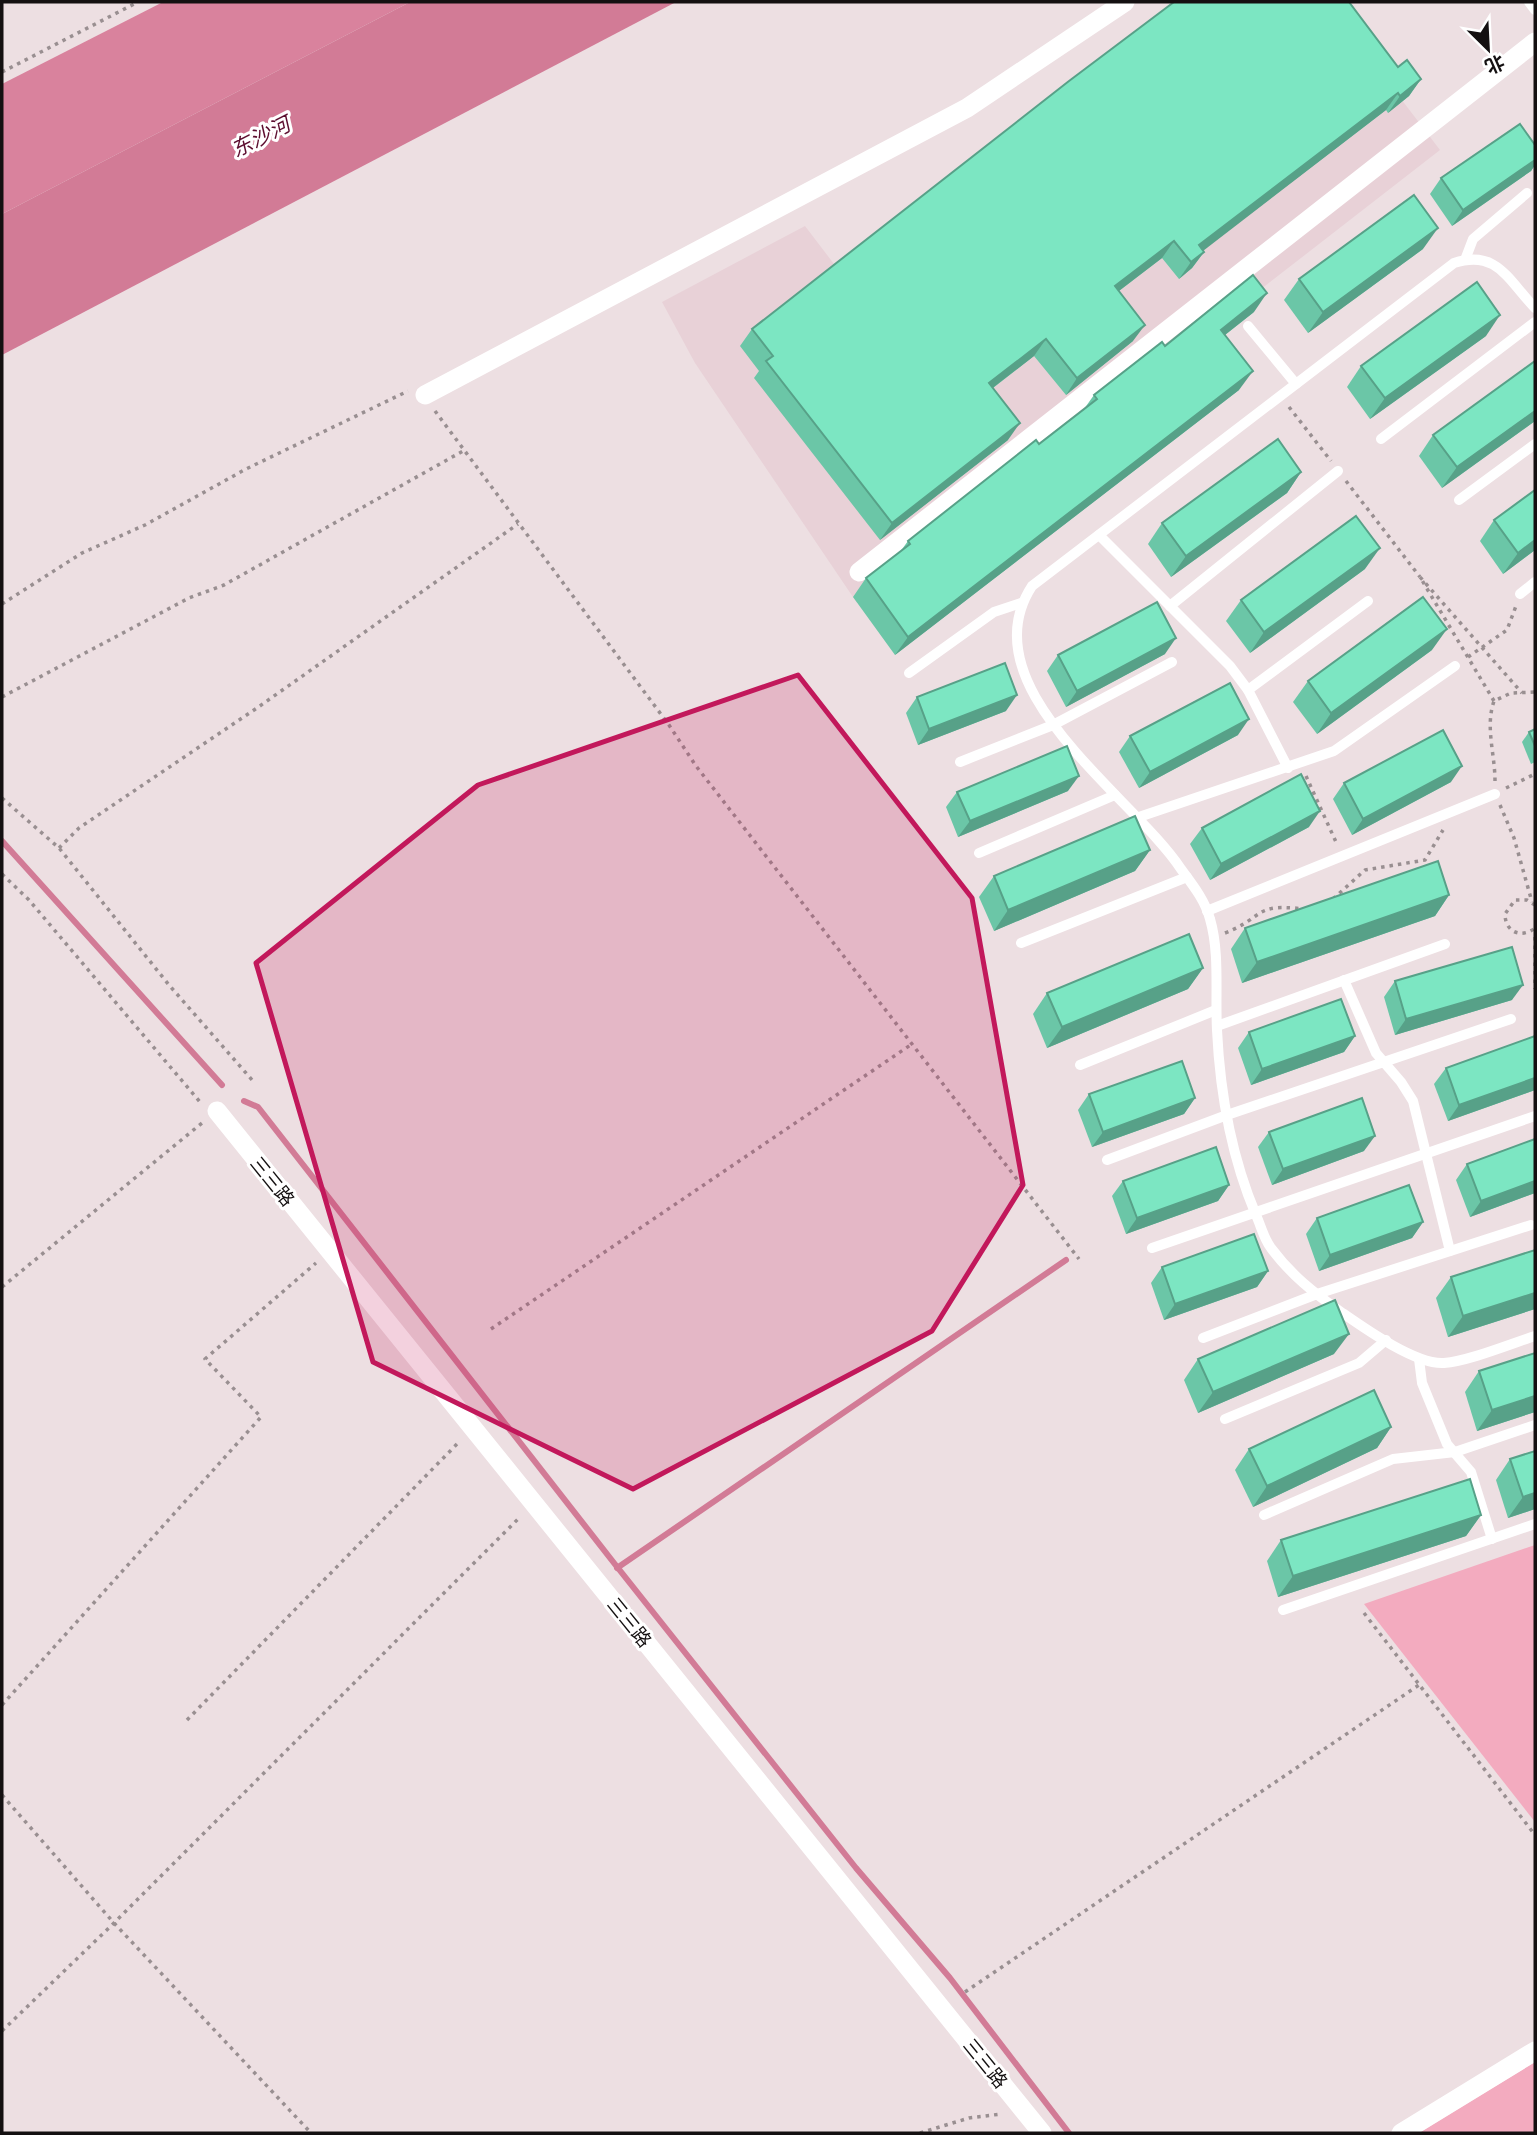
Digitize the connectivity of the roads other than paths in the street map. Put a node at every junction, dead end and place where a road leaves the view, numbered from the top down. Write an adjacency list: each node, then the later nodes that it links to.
1 (1125, 2): 11 (street)
2 (1529, 2): 3 (lane)
3 (1535, 10)
4 (1535, 41): 17 (street)
5 (1527, 193): 6 (lane)
6 (1465, 260): 7 (lane); 10 (lane)
7 (1533, 303)
8 (1535, 323): 12 (lane)
9 (1248, 326): 10 (lane)
10 (1296, 384): 16 (lane)
11 (425, 396)
12 (1381, 439)
13 (1535, 444): 15 (lane)
14 (1338, 471): 22 (lane)
15 (1459, 500)
16 (1099, 535): 21 (lane); 22 (lane)
17 (859, 572)
18 (1535, 582): 19 (lane)
19 (1520, 594)
20 (1368, 601): 26 (lane)
21 (1021, 603): 25 (lane); 27 (lane)
22 (1170, 606): 26 (lane)
23 (1172, 662): 27 (lane)
24 (1455, 666): 29 (lane)
25 (909, 674)
26 (1248, 691): 29 (lane)
27 (1053, 725): 28 (lane); 31 (lane)
28 (960, 762)
29 (1288, 768): 32 (lane)
30 (1495, 794): 35 (lane)
31 (1115, 795): 32 (lane); 33 (lane)
32 (1136, 818): 34 (lane)
33 (979, 853)
34 (1187, 877): 35 (lane); 36 (lane)
35 (1207, 911): 39 (lane)
36 (1021, 943)
37 (1446, 944): 38 (lane)
38 (1344, 980): 41 (lane); 42 (lane)
39 (1216, 1010): 41 (lane); 43 (lane)
40 (1511, 1019): 42 (lane)
41 (1217, 1026): 45 (lane)
42 (1384, 1062): 45 (lane); 47 (lane)
43 (1080, 1065)
44 (214, 1113): 66 (street, 三三路)
45 (1227, 1115): 48 (lane); 49 (lane)
46 (1535, 1116): 47 (lane)
47 (1423, 1154): 49 (lane); 52 (lane)
48 (1108, 1160)
49 (1255, 1212): 51 (lane); 53 (lane)
50 (1531, 1225): 52 (lane)
51 (1152, 1248)
52 (1450, 1251): 53 (lane)
53 (1317, 1294): 55 (lane); 56 (lane)
54 (1535, 1336): 57 (lane)
55 (1203, 1338)
56 (1387, 1340): 57 (lane); 58 (lane)
57 (1419, 1359): 60 (lane)
58 (1225, 1419)
59 (1535, 1425): 60 (lane)
60 (1455, 1452): 61 (lane); 63 (lane)
61 (1264, 1515)
62 (1535, 1524): 63 (lane)
63 (1492, 1539): 64 (lane)
64 (1283, 1610)
65 (1535, 2050): 67 (street)
66 (1042, 2133)
67 (1401, 2133)

